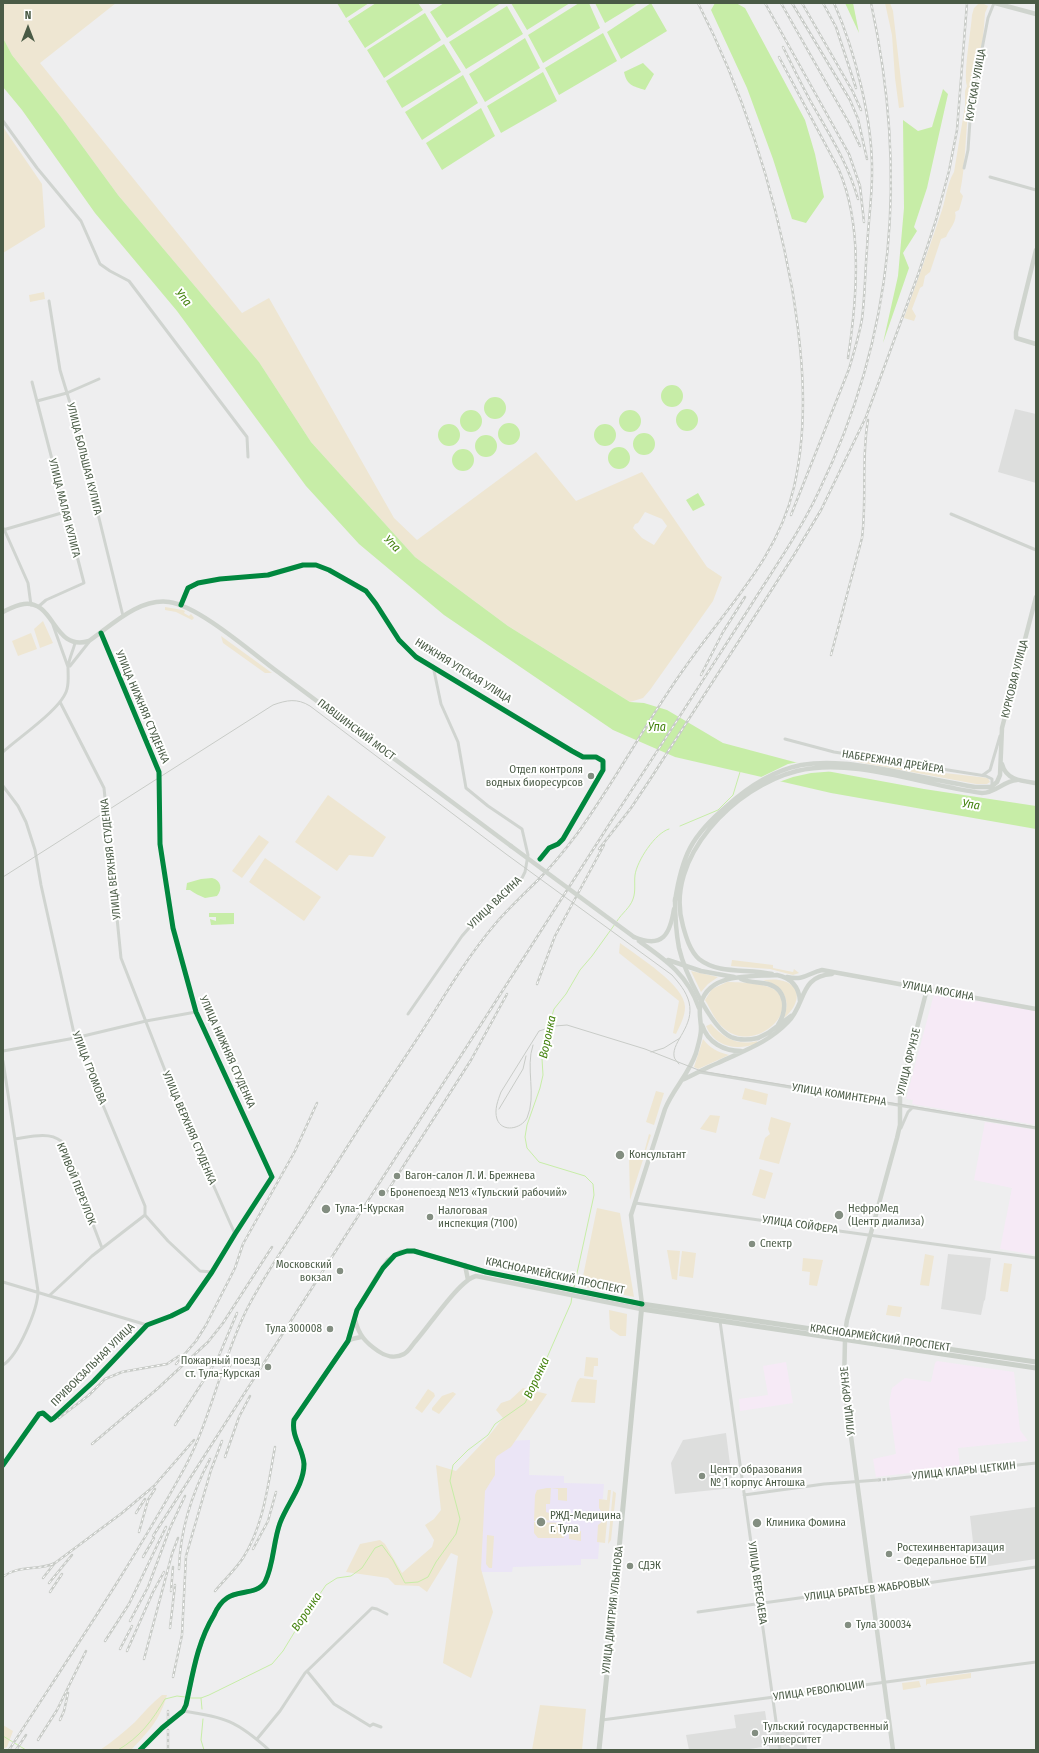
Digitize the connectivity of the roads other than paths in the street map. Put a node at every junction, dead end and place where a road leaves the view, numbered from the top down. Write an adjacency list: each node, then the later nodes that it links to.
1 (995, 3): 2 (main road); 4 (street, КУРСКАЯ УЛИЦА)
2 (1036, 14)
3 (3, 120): 14 (street)
4 (964, 168)
5 (990, 177): 6 (street)
6 (1036, 190)
7 (1036, 250): 9 (main road)
8 (49, 301): 12 (street, УЛИЦА БОЛЬШАЯ КУЛИГА)
9 (1036, 344)
10 (99, 379): 12 (street)
11 (32, 382): 13 (street, УЛИЦА МАЛАЯ КУЛИГА)
12 (67, 393): 13 (street); 24 (street, УЛИЦА БОЛЬШАЯ КУЛИГА)
13 (37, 401): 15 (street, УЛИЦА МАЛАЯ КУЛИГА)
14 (248, 457)
15 (66, 512): 17 (street); 22 (street, УЛИЦА МАЛАЯ КУЛИГА)
16 (951, 514): 18 (street)
17 (4, 530): 20 (street)
18 (1036, 550)
19 (1036, 597): 32 (main road, КУРКОВАЯ УЛИЦА)
20 (31, 604): 22 (main road); 23 (main road)
21 (181, 605): 24 (main road, ПАВШИНСКИЙ МОСТ); 29 (street, НИЖНЯЯ УПСКАЯ УЛИЦА); 44 (main road, ПАВШИНСКИЙ МОСТ, bridge)
22 (38, 607): 25 (main road)
23 (3, 612)
24 (124, 617): 26 (main road, ПАВШИНСКИЙ МОСТ)
25 (53, 624): 28 (main road); 30 (street)
26 (101, 633): 27 (main road, ПАВШИНСКИЙ МОСТ); 54 (street, УЛИЦА НИЖНЯЯ CТУДЕНКA)
27 (89, 641): 28 (main road); 30 (street)
28 (75, 643): 30 (street)
29 (433, 666): 42 (street, НИЖНЯЯ УПСКАЯ УЛИЦА); 56 (street, УЛИЦА ВАСИНА)
30 (68, 669): 31 (street)
31 (60, 702): 34 (street); 57 (street, УЛИЦА ВЕРХНЯЯ СТУДЕНКА)
32 (1002, 728): 35 (main road, КУРКОВАЯ УЛИЦА); 37 (street)
33 (785, 739): 37 (street, НАБЕРЕЖНАЯ ДРЕЙЕРА)
34 (3, 752)
35 (1001, 762): 38 (main road); 41 (main road, КУРКОВАЯ УЛИЦА)
36 (862, 768): 38 (main road); 41 (main road); 43 (main road); 47 (main road)
37 (983, 776): 41 (street)
38 (1017, 780): 39 (main road)
39 (1036, 783)
40 (3, 786): 60 (street, УЛИЦА ГРОМОВА)
41 (991, 786)
42 (540, 858)
43 (675, 899): 44 (main road, bridge); 59 (main road, bridge)
44 (634, 937): 45 (main road, ПАВШИНСКИЙ МОСТ)
45 (668, 960): 49 (main road); 52 (main road)
46 (840, 974): 48 (main road, УЛИЦА МОСИНА); 50 (main road, УЛИЦА МОСИНА); 51 (main road)
47 (777, 975): 48 (main road, УЛИЦА МОСИНА); 49 (main road)
48 (785, 977): 51 (main road)
49 (738, 978): 52 (main road); 59 (main road)
50 (928, 989): 53 (main road, УЛИЦА МОСИНА); 67 (main road, УЛИЦА ФРУНЗЕ)
51 (800, 1002): 55 (main road)
52 (700, 1009): 58 (main road)
53 (1036, 1009)
54 (196, 1012): 57 (street); 72 (street, УЛИЦА НИЖНЯЯ CТУДЕНКA)
55 (795, 1013): 59 (main road); 62 (main road)
56 (408, 1014)
57 (146, 1021): 60 (street); 75 (street, УЛИЦА ВЕРХНЯЯ CТУДЕНКА)
58 (701, 1024): 62 (main road); 64 (main road)
59 (778, 1025)
60 (75, 1038): 61 (street); 74 (street, УЛИЦА ГРОМОВА)
61 (3, 1051)
62 (743, 1051): 65 (main road)
63 (3, 1061): 71 (street)
64 (689, 1069): 65 (main road, УЛИЦА КОМИНТЕРНА); 66 (main road)
65 (699, 1072): 66 (main road); 67 (street, УЛИЦА КОМИНТЕРНА)
66 (682, 1080): 73 (main road)
67 (899, 1105): 68 (street, УЛИЦА КОМИНТЕРНА); 70 (main road, УЛИЦА ФРУНЗЕ)
68 (913, 1107): 69 (street, УЛИЦА КОМИНТЕРНА); 70 (street)
69 (1036, 1128)
70 (897, 1138): 76 (main road, УЛИЦА ФРУНЗЕ)
71 (15, 1139): 77 (street, КРИВОЙ ПЕРЕУЛОК); 85 (street)
72 (272, 1177): 75 (street, ПРИВОКЗАЛЬНАЯ УЛИЦА)
73 (635, 1203): 76 (street, УЛИЦА СОЙФЕРА); 87 (main road)
74 (145, 1215): 77 (street); 80 (street, УЛИЦА ГРОМОВА)
75 (235, 1234): 80 (street, ПРИВОКЗАЛЬНАЯ УЛИЦА)
76 (872, 1234): 78 (street, УЛИЦА СОЙФЕРА); 91 (main road, УЛИЦА ФРУНЗЕ)
77 (102, 1248): 86 (street)
78 (1036, 1258)
79 (465, 1265): 81 (main road); 83 (main road, КРАСНОАРМЕЙСКИЙ ПРОСПЕКТ); 88 (main road, КРАСНОАРМЕЙСКИЙ ПРОСПЕКТ)
80 (212, 1272): 90 (street, ПРИВОКЗАЛЬНАЯ УЛИЦА)
81 (468, 1280): 84 (main road, КРАСНОАРМЕЙСКИЙ ПРОСПЕКТ); 92 (main road)
82 (3, 1282): 85 (street)
83 (552, 1285): 84 (main road); 87 (main road, КРАСНОАРМЕЙСКИЙ ПРОСПЕКТ)
84 (548, 1290): 87 (main road, КРАСНОАРМЕЙСКИЙ ПРОСПЕКТ)
85 (38, 1291): 86 (street); 96 (street)
86 (50, 1295): 90 (street)
87 (641, 1306): 89 (main road, КРАСНОАРМЕЙСКИЙ ПРОСПЕКТ); 91 (main road, КРАСНОАРМЕЙСКИЙ ПРОСПЕКТ); 114 (main road, УЛИЦА ДМИТРИЯ УЛЬЯНОВА)
88 (355, 1320): 92 (main road); 94 (main road, КРАСНОАРМЕЙСКИЙ ПРОСПЕКТ)
89 (720, 1321): 93 (main road, КРАСНОАРМЕЙСКИЙ ПРОСПЕКТ); 103 (street, УЛИЦА ВЕРЕСАЕВА)
90 (146, 1325): 99 (street, ПРИВОКЗАЛЬНАЯ УЛИЦА)
91 (845, 1333): 93 (main road, УЛИЦА ФРУНЗЕ); 95 (main road, КРАСНОАРМЕЙСКИЙ ПРОСПЕКТ)
92 (361, 1338): 94 (main road)
93 (845, 1340): 97 (main road, КРАСНОАРМЕЙСКИЙ ПРОСПЕКТ); 102 (main road, УЛИЦА ФРУНЗЕ)
94 (348, 1342): 113 (main road, КРАСНОАРМЕЙСКИЙ ПРОСПЕКТ)
95 (1036, 1362)
96 (3, 1366)
97 (1036, 1368)
98 (1036, 1463): 100 (street, УЛИЦА КЛАРЫ ЦЕТКИН)
99 (3, 1465)
100 (891, 1479)
101 (878, 1480): 102 (street)
102 (857, 1481): 103 (street); 105 (main road, УЛИЦА ФРУНЗЕ)
103 (744, 1495): 106 (street, УЛИЦА ВЕРЕСАЕВА)
104 (1036, 1567): 105 (street, УЛИЦА БРАТЬЕВ ЖАБРОВЫХ)
105 (872, 1590): 106 (street, УЛИЦА БРАТЬЕВ ЖАБРОВЫХ); 111 (main road, УЛИЦА ФРУНЗЕ)
106 (759, 1604): 107 (street, УЛИЦА БРАТЬЕВ ЖАБРОВЫХ); 112 (street, УЛИЦА ВЕРЕСАЕВА)
107 (698, 1612)
108 (387, 1614): 110 (street)
109 (1036, 1662): 111 (street, УЛИЦА РЕВОЛЮЦИИ)
110 (307, 1671): 115 (street); 116 (street)
111 (884, 1682): 112 (street, УЛИЦА РЕВОЛЮЦИИ); 121 (main road, УЛИЦА ФРУНЗЕ)
112 (773, 1697): 114 (street, УЛИЦА РЕВОЛЮЦИИ); 120 (street, УЛИЦА ВЕРЕСАЕВА)
113 (183, 1711): 116 (street); 117 (main road)
114 (602, 1720): 119 (main road, УЛИЦА ДМИТРИЯ УЛЬЯНОВА)
115 (381, 1727)
116 (257, 1739): 118 (street)
117 (140, 1750)
118 (269, 1750)
119 (599, 1750)
120 (780, 1750)
121 (893, 1750)

